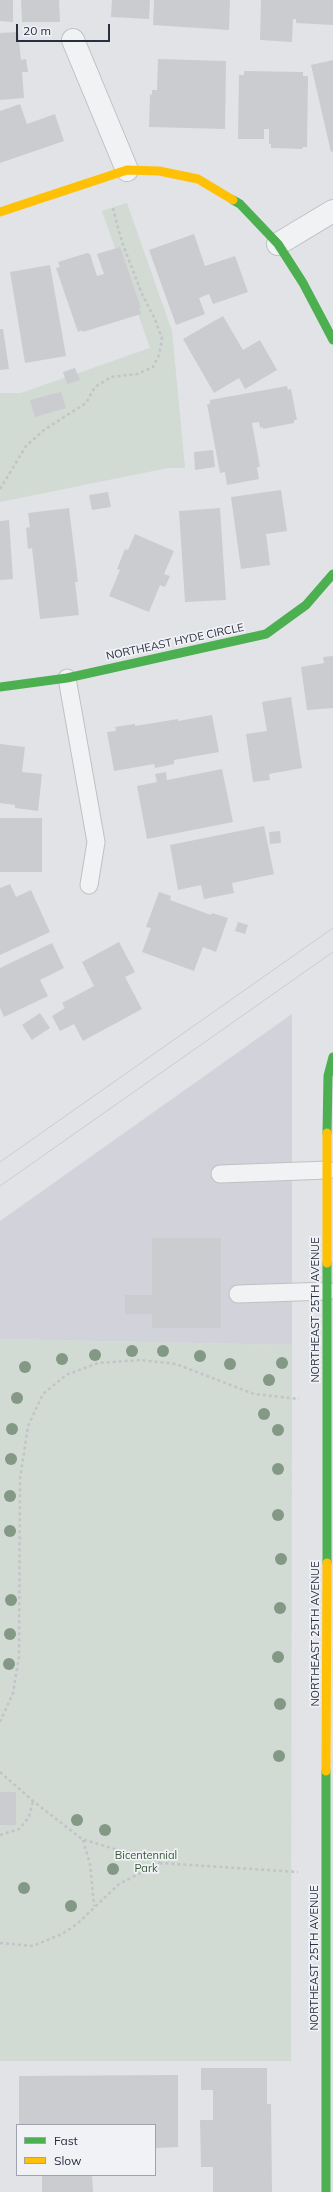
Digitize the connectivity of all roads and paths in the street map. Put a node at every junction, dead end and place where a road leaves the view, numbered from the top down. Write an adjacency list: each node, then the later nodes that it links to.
1 (73, 40): 2 (street)
2 (127, 170): 5 (street); 6 (street)
3 (111, 202): 8 (path)
4 (333, 210): 6 (street)
5 (0, 212)
6 (278, 244): 7 (street)
7 (333, 340)
8 (0, 490)
9 (333, 574): 10 (street, NORTHEAST HYDE CIRCLE)
10 (67, 678): 11 (street, NORTHEAST HYDE CIRCLE); 12 (lane)
11 (0, 687)
12 (89, 885)
13 (333, 1056): 14 (street, NORTHEAST 25TH AVENUE)
14 (328, 1170): 15 (lane); 17 (street, NORTHEAST 25TH AVENUE)
15 (220, 1174)
16 (238, 1294): 17 (lane)
17 (330, 1299): 26 (street, NORTHEAST 25TH AVENUE)
18 (299, 1399): 19 (path)
19 (0, 1722)
20 (0, 1772): 21 (path)
21 (33, 1801): 22 (path); 23 (path)
22 (0, 1835)
23 (82, 1839): 24 (path); 27 (path)
24 (160, 1863): 25 (path); 27 (path)
25 (298, 1872)
26 (330, 1875): 29 (street, NORTHEAST 25TH AVENUE)
27 (94, 1906): 28 (path)
28 (0, 1943)
29 (326, 2192)

